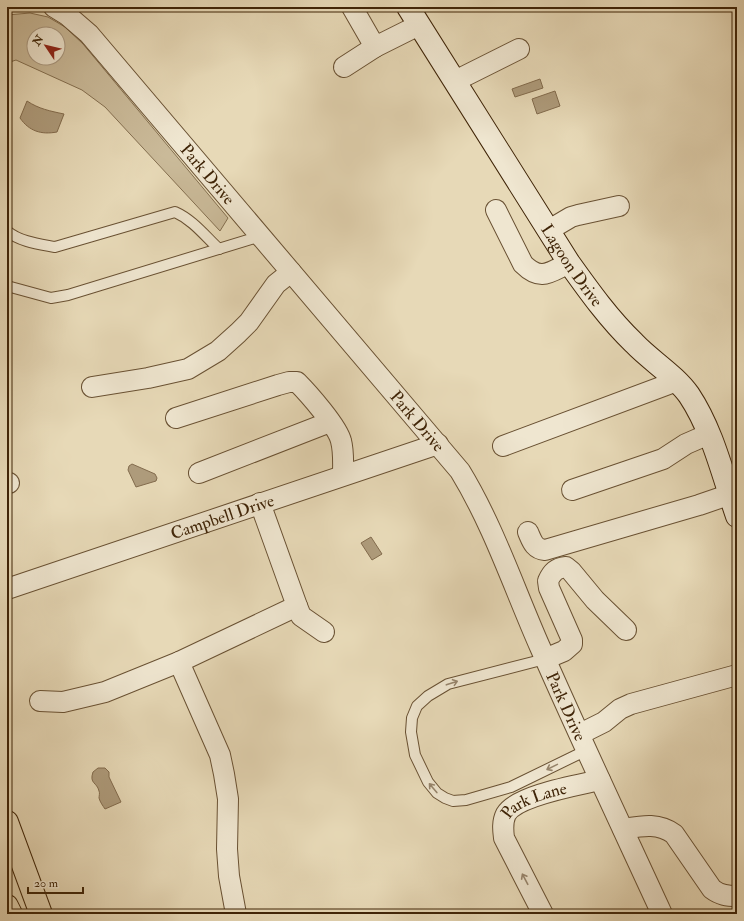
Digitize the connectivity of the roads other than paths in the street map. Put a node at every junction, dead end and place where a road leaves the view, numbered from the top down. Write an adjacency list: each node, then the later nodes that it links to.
1 (54, 7): 12 (street, Park Drive)
2 (352, 7): 4 (street)
3 (414, 16): 4 (street); 7 (street, Lagoon Drive)
4 (375, 47): 6 (street)
5 (519, 49): 7 (street)
6 (344, 66)
7 (455, 81): 10 (street, Lagoon Drive)
8 (620, 206): 10 (street)
9 (496, 210): 14 (street)
10 (549, 230): 14 (street, Lagoon Drive)
11 (7, 231): 13 (lane)
12 (261, 236): 13 (lane); 15 (street, Park Drive)
13 (218, 249): 16 (lane)
14 (569, 263): 17 (street, Lagoon Drive)
15 (291, 272): 18 (street); 22 (street, Park Drive)
16 (7, 286)
17 (677, 381): 21 (street, Lagoon Drive); 23 (street)
18 (92, 387)
19 (176, 418): 20 (street)
20 (330, 422): 24 (street); 25 (street)
21 (709, 434): 26 (street); 27 (street, Lagoon Drive)
22 (438, 444): 25 (street, Campbell Drive); 35 (street, Park Drive)
23 (503, 446)
24 (199, 473)
25 (342, 475): 28 (street, Campbell Drive)
26 (572, 490)
27 (733, 494): 29 (street, Lagoon Drive); 30 (street)
28 (260, 503): 31 (street, Campbell Drive); 32 (street)
29 (737, 516)
30 (528, 532)
31 (7, 589)
32 (297, 606): 34 (street); 36 (street)
33 (626, 630): 35 (street)
34 (324, 632)
35 (545, 658): 39 (street, Park Drive); 39 (lane, one-way to 35)
36 (179, 662): 38 (street); 45 (street)
37 (737, 674): 39 (street)
38 (40, 701)
39 (583, 742): 40 (street, Park Drive)
40 (600, 780): 42 (street, Park Drive); 48 (street, Park Lane, one-way to 40)
41 (7, 822): 47 (main road)
42 (623, 829): 43 (street); 49 (street, Park Drive)
43 (737, 896)
44 (7, 906): 46 (main road)
45 (233, 913)
46 (11, 914)
47 (41, 914)
48 (543, 914)
49 (662, 914)

